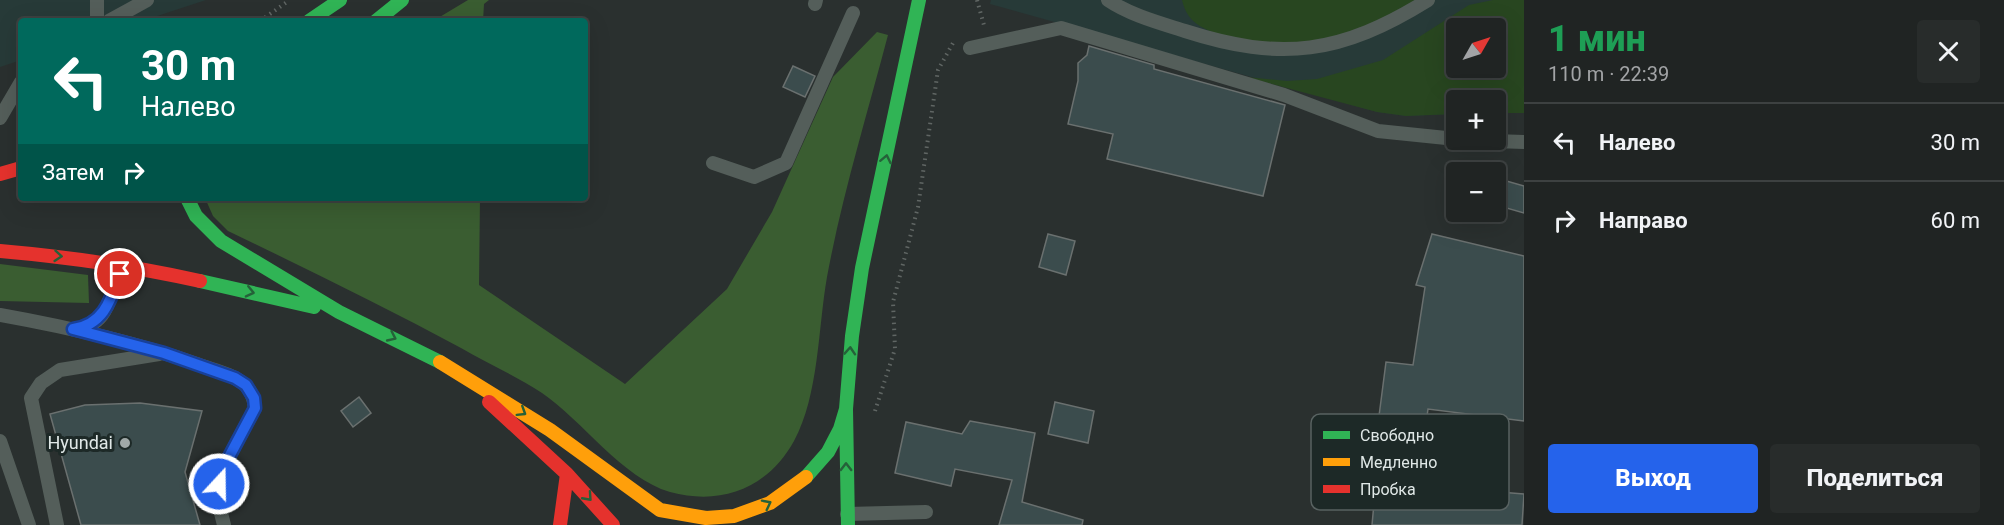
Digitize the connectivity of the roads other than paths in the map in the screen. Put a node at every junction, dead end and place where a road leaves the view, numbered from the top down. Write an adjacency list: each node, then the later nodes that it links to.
1 (97, 0): 9 (lane)
2 (147, 0): 10 (lane)
3 (340, 0): 11 (main road)
4 (402, 0): 12 (main road)
5 (920, 0): 30 (main road, one-way to 5)
6 (1108, 0): 7 (lane)
7 (1428, 0)
8 (853, 13): 19 (lane)
9 (97, 18)
10 (114, 18)
11 (313, 18)
12 (380, 18)
13 (970, 48): 16 (lane)
14 (18, 87): 15 (lane)
15 (0, 118)
16 (1446, 138)
17 (1506, 141): 18 (lane)
18 (1524, 142)
19 (713, 163)
20 (18, 169): 21 (main road)
21 (0, 174)
22 (188, 201): 25 (main road)
23 (0, 251): 24 (main road, one-way to 24)
24 (138, 267): 25 (main road, one-way to 25); 27 (lane)
25 (339, 312): 29 (main road, one-way to 29)
26 (0, 315): 27 (lane)
27 (73, 329): 28 (lane)
28 (164, 353): 36 (lane); 37 (lane)
29 (455, 370): 30 (main road, one-way to 30); 32 (main road)
30 (846, 409): 34 (main road, one-way to 30)
31 (0, 441): 35 (lane)
32 (567, 474): 38 (main road); 39 (main road, one-way to 39)
33 (926, 512): 34 (lane)
34 (848, 519)
35 (29, 525)
36 (57, 525)
37 (224, 525)
38 (560, 525)
39 (613, 525)

